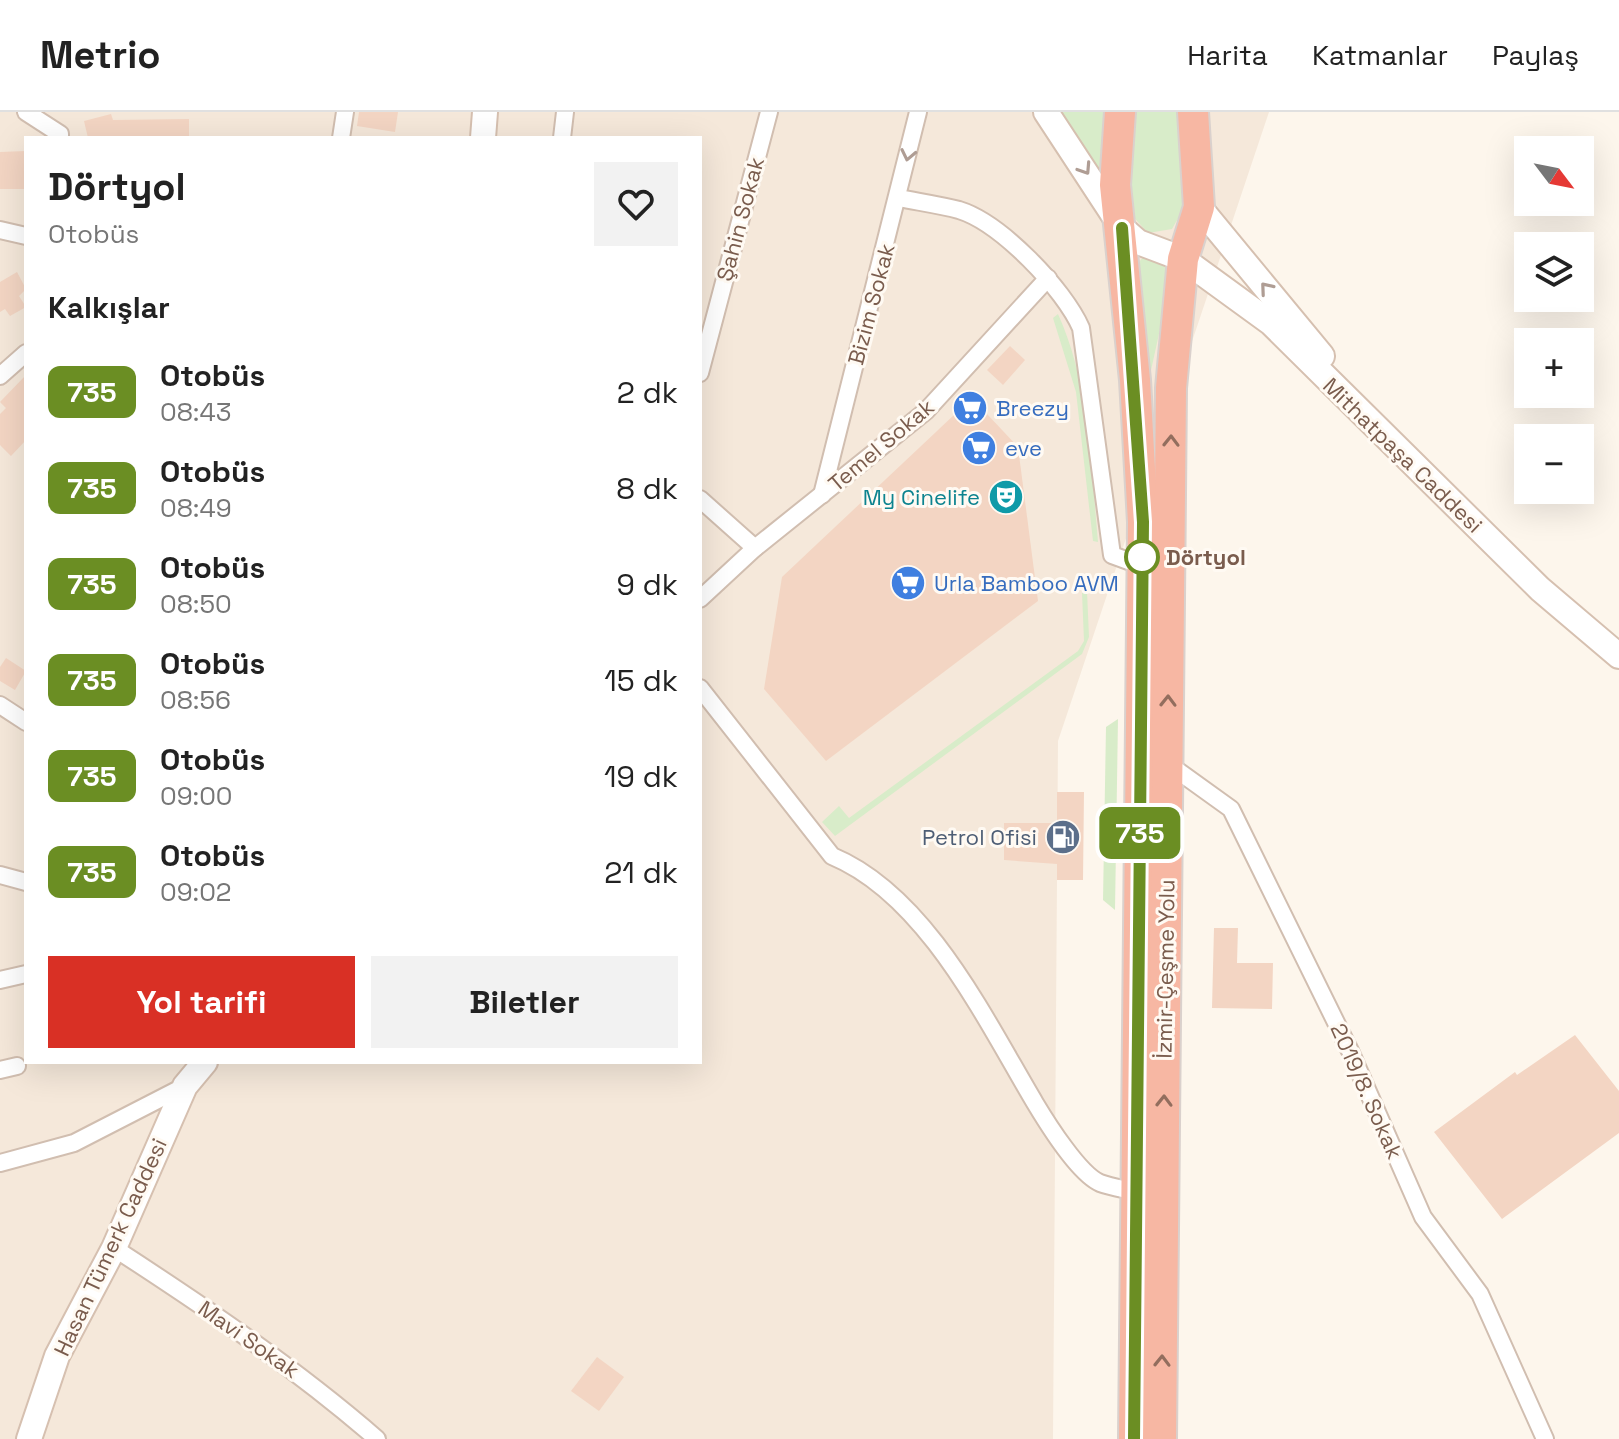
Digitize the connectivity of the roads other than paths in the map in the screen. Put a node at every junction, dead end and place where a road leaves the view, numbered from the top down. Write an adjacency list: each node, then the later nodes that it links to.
1 (26, 112): 10 (street)
2 (345, 112): 11 (street)
3 (485, 112): 12 (street)
4 (565, 112): 13 (street)
5 (769, 112): 24 (street, Şahin Sokak)
6 (918, 112): 14 (street, Bizim Sokak, one-way to 14)
7 (1046, 112): 16 (street, one-way to 16)
8 (1120, 112): 16 (highway, İzmir-Çeşme Yolu)
9 (1193, 114): 15 (highway)
10 (60, 136)
11 (341, 136)
12 (483, 136)
13 (562, 136)
14 (899, 198): 20 (street); 27 (street, Bizim Sokak)
15 (1199, 207): 19 (highway, İzmir-Çeşme Yolu); 26 (street, one-way to 15)
16 (1122, 228): 19 (street, Mithatpaşa Caddesi); 30 (highway, İzmir-Çeşme Yolu)
17 (0, 230): 18 (street)
18 (24, 236)
19 (1183, 259): 21 (street, Mithatpaşa Caddesi); 22 (highway, İzmir-Çeşme Yolu)
20 (1048, 278): 27 (street, Temel Sokak); 30 (street)
21 (1219, 286): 22 (street); 26 (street, Mithatpaşa Caddesi)
22 (1178, 313): 36 (highway, İzmir-Çeşme Yolu, one-way to 22)
23 (24, 355): 25 (street)
24 (702, 365)
25 (0, 376)
26 (1387, 435): 32 (street, Mithatpaşa Caddesi)
27 (822, 495): 29 (street, Temel Sokak)
28 (702, 501): 29 (street)
29 (755, 548): 31 (street, Temel Sokak)
30 (1142, 566): 44 (highway, İzmir-Çeşme Yolu)
31 (702, 597)
32 (1619, 656)
33 (702, 691): 44 (street)
34 (0, 705): 35 (street)
35 (24, 721)
36 (1167, 763): 49 (highway, İzmir-Çeşme Yolu, one-way to 36); 50 (street, 2019/8. Sokak)
37 (0, 875): 38 (street)
38 (24, 881)
39 (24, 974): 40 (street)
40 (0, 980)
41 (203, 1064): 42 (street, Hasan Tümerk Caddesi)
42 (185, 1086): 43 (street); 45 (street, Hasan Tümerk Caddesi)
43 (0, 1163)
44 (1136, 1192): 48 (highway, İzmir-Çeşme Yolu)
45 (114, 1248): 46 (street, Hasan Tümerk Caddesi); 47 (street, Mavi Sokak)
46 (29, 1439)
47 (377, 1439)
48 (1134, 1439)
49 (1161, 1439)
50 (1545, 1439)

